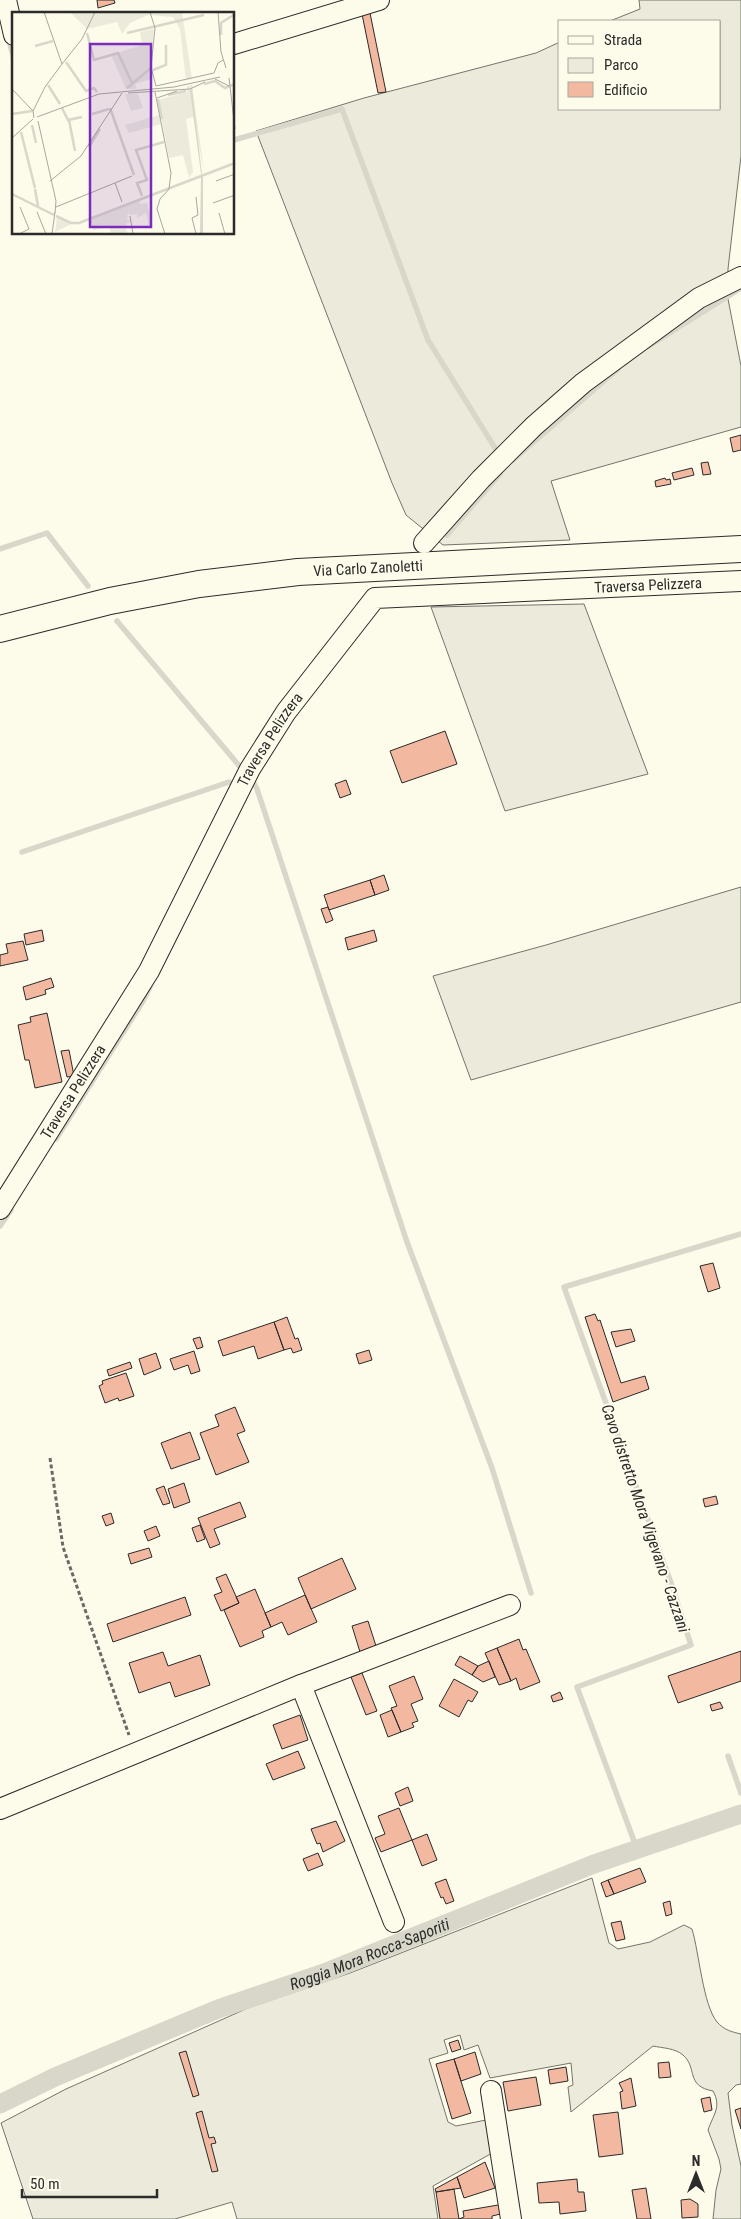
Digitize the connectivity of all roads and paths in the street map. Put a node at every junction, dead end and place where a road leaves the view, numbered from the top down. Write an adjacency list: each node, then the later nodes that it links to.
1 (6, 0): 3 (street)
2 (379, 0): 4 (street)
3 (12, 26)
4 (235, 44)
5 (741, 277): 6 (street)
6 (424, 543)
7 (741, 549): 9 (main road, Via Carlo Zanoletti)
8 (741, 581): 10 (street, Traversa Pelizzera)
9 (0, 628)
10 (0, 1209)
11 (50, 1458): 14 (path)
12 (510, 1605): 13 (street)
13 (301, 1685): 14 (street); 16 (street)
14 (142, 1751): 15 (street)
15 (0, 1809)
16 (394, 1922)
17 (491, 2091): 18 (street)
18 (511, 2219)

